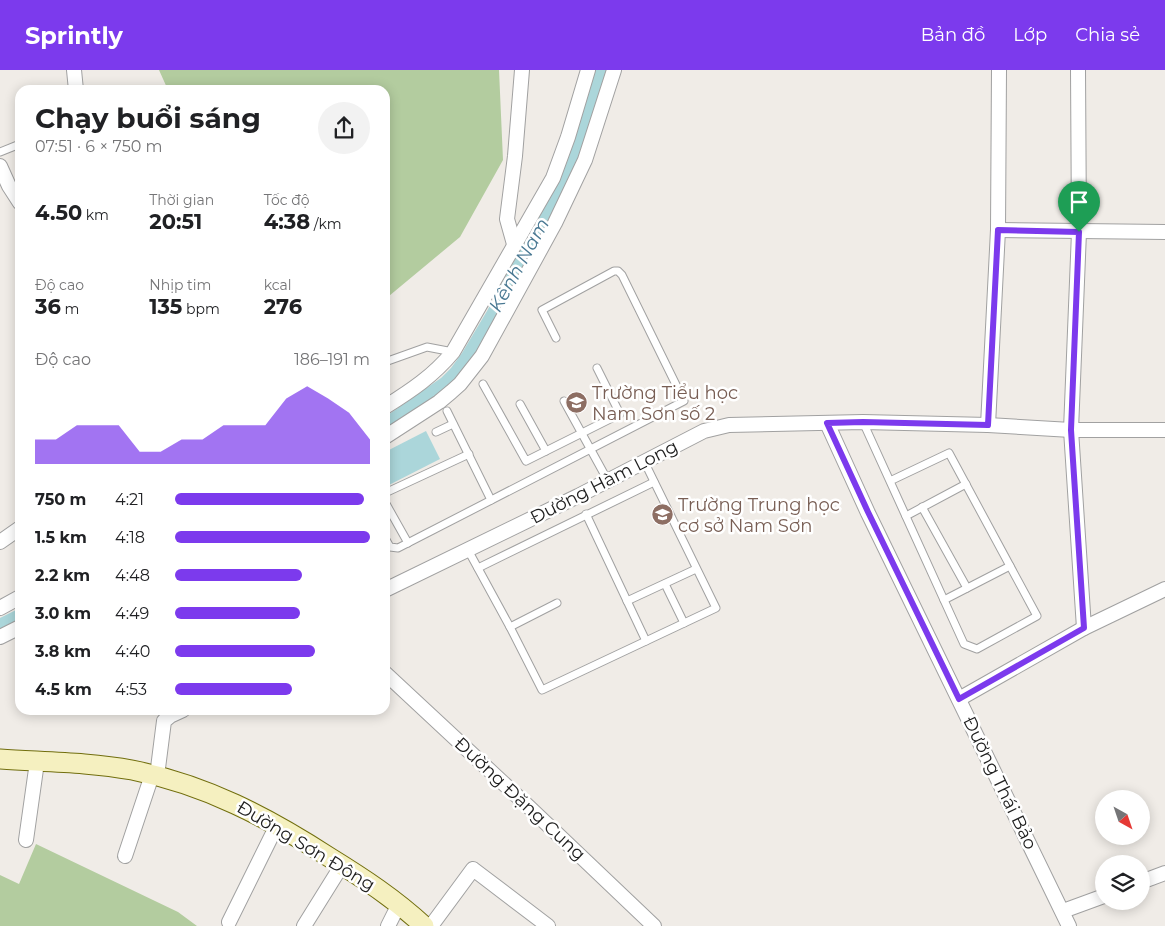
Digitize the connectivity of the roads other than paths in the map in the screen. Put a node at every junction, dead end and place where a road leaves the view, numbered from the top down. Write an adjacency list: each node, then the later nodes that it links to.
1 (74, 70): 7 (street)
2 (522, 70): 15 (street)
3 (588, 70): 15 (street)
4 (614, 70): 33 (street)
5 (999, 70): 12 (street)
6 (1078, 70): 13 (street)
7 (76, 85)
8 (15, 146): 9 (lane)
9 (0, 152)
10 (0, 166): 11 (street)
11 (10, 185)
12 (998, 230): 13 (street); 28 (street)
13 (1079, 232): 14 (street); 29 (street)
14 (1165, 232)
15 (514, 244): 17 (street)
16 (556, 338): 34 (lane)
17 (453, 352): 18 (lane); 22 (street)
18 (390, 360)
19 (597, 368): 32 (lane)
20 (483, 384): 35 (lane)
21 (564, 402): 32 (lane)
22 (390, 404)
23 (520, 404): 35 (lane)
24 (447, 410): 27 (lane)
25 (863, 422): 26 (street, Đường Hàm Long); 28 (street, Đường Hàm Long); 39 (lane)
26 (827, 423): 37 (street, Đường Hàm Long); 72 (street, Đường Thái Bảo)
27 (454, 424): 31 (lane); 36 (lane)
28 (988, 425): 29 (street, Đường Hàm Long)
29 (1071, 430): 30 (street, Đường Hàm Long); 67 (street)
30 (1165, 430)
31 (436, 432)
32 (582, 433): 34 (lane); 35 (lane)
33 (390, 434)
34 (591, 450): 38 (lane); 43 (lane)
35 (546, 451)
36 (469, 454): 42 (lane); 43 (lane)
37 (645, 463): 38 (street, Đường Hàm Long); 40 (lane)
38 (608, 481): 52 (street, Đường Hàm Long)
39 (890, 481): 41 (lane); 47 (lane)
40 (654, 482): 46 (lane); 55 (lane)
41 (966, 484): 44 (lane); 53 (lane)
42 (390, 490)
43 (491, 500): 50 (lane)
44 (922, 507): 47 (lane); 58 (lane)
45 (390, 511): 50 (lane)
46 (586, 514): 54 (lane); 62 (lane)
47 (906, 516): 61 (lane)
48 (15, 532): 49 (street)
49 (0, 542)
50 (408, 543): 51 (lane)
51 (390, 546)
52 (468, 550): 54 (lane); 57 (street, Đường Hàm Long)
53 (1010, 566): 58 (lane); 61 (lane)
54 (478, 568): 66 (lane)
55 (696, 569): 56 (lane); 65 (lane)
56 (664, 584): 62 (lane); 65 (lane)
57 (390, 588)
58 (967, 588): 61 (lane)
59 (1165, 589): 67 (street)
60 (15, 600): 64 (street)
61 (944, 600)
62 (627, 601): 70 (lane)
63 (557, 603): 66 (lane)
64 (0, 608)
65 (684, 623): 70 (lane)
66 (510, 627): 70 (lane)
67 (1084, 628): 72 (street)
68 (15, 630): 69 (street)
69 (0, 637)
70 (646, 641)
71 (390, 678): 92 (street, Đường Đặng Cung)
72 (959, 699): 85 (street, Đường Thái Bảo)
73 (172, 715): 76 (street)
74 (0, 759): 75 (main road, Đường Sơn Đông)
75 (37, 762): 76 (main road, Đường Sơn Đông); 78 (street)
76 (154, 776): 77 (main road, Đường Sơn Đông); 79 (street)
77 (277, 825): 80 (main road, Đường Sơn Đông); 86 (street)
78 (26, 840)
79 (125, 856)
80 (342, 865): 84 (main road, Đường Sơn Đông); 87 (street)
81 (1165, 873): 82 (street)
82 (1150, 879)
83 (1095, 900): 85 (street)
84 (399, 904): 88 (street); 89 (main road, Đường Sơn Đông)
85 (1063, 912): 93 (street, Đường Thái Bảo)
86 (229, 922)
87 (304, 926)
88 (388, 926)
89 (424, 926)
90 (431, 926): 91 (street)
91 (548, 926)
92 (654, 926)
93 (1069, 926)

